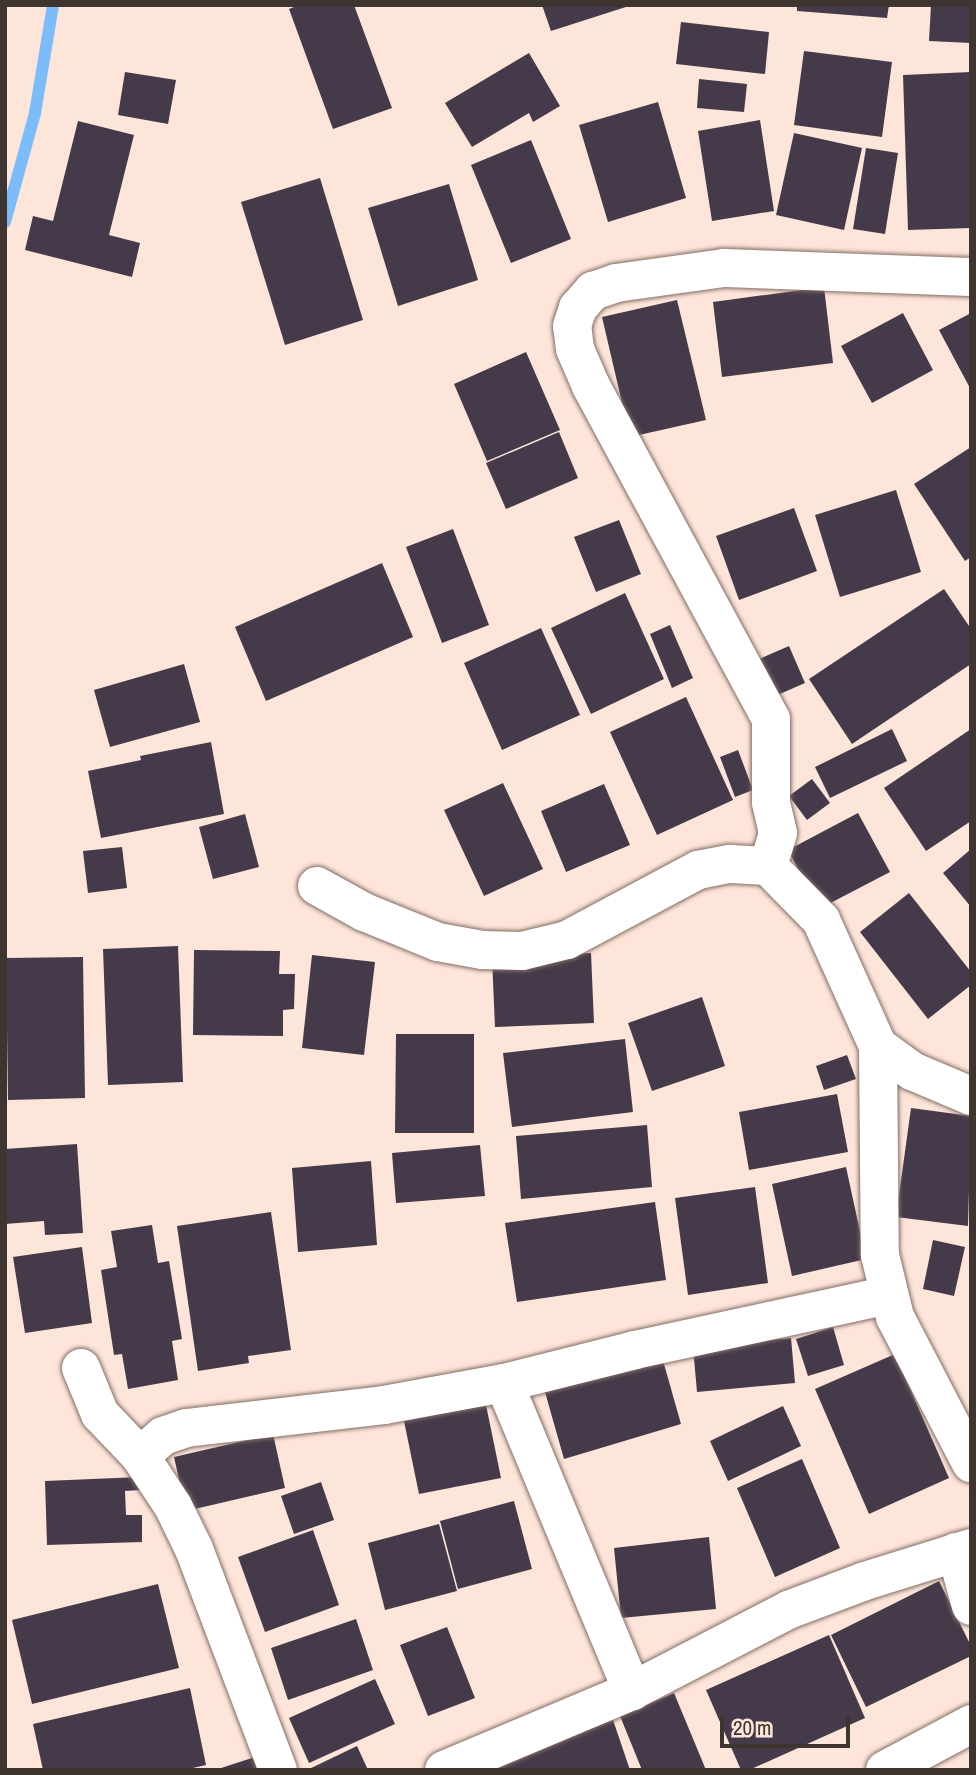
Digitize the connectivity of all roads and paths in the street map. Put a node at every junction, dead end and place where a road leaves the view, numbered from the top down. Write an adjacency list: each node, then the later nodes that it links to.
1 (971, 277): 2 (street)
2 (768, 866): 3 (street); 4 (street)
3 (317, 886)
4 (878, 1046): 5 (street); 6 (street)
5 (971, 1096)
6 (889, 1295): 8 (street); 10 (street)
7 (81, 1368): 9 (street)
8 (504, 1383): 9 (street); 13 (street)
9 (140, 1456): 15 (street)
10 (971, 1463)
11 (963, 1550): 12 (street); 13 (street)
12 (971, 1606)
13 (632, 1691): 16 (street)
14 (971, 1724): 17 (street)
15 (278, 1770)
16 (444, 1770)
17 (885, 1770)

